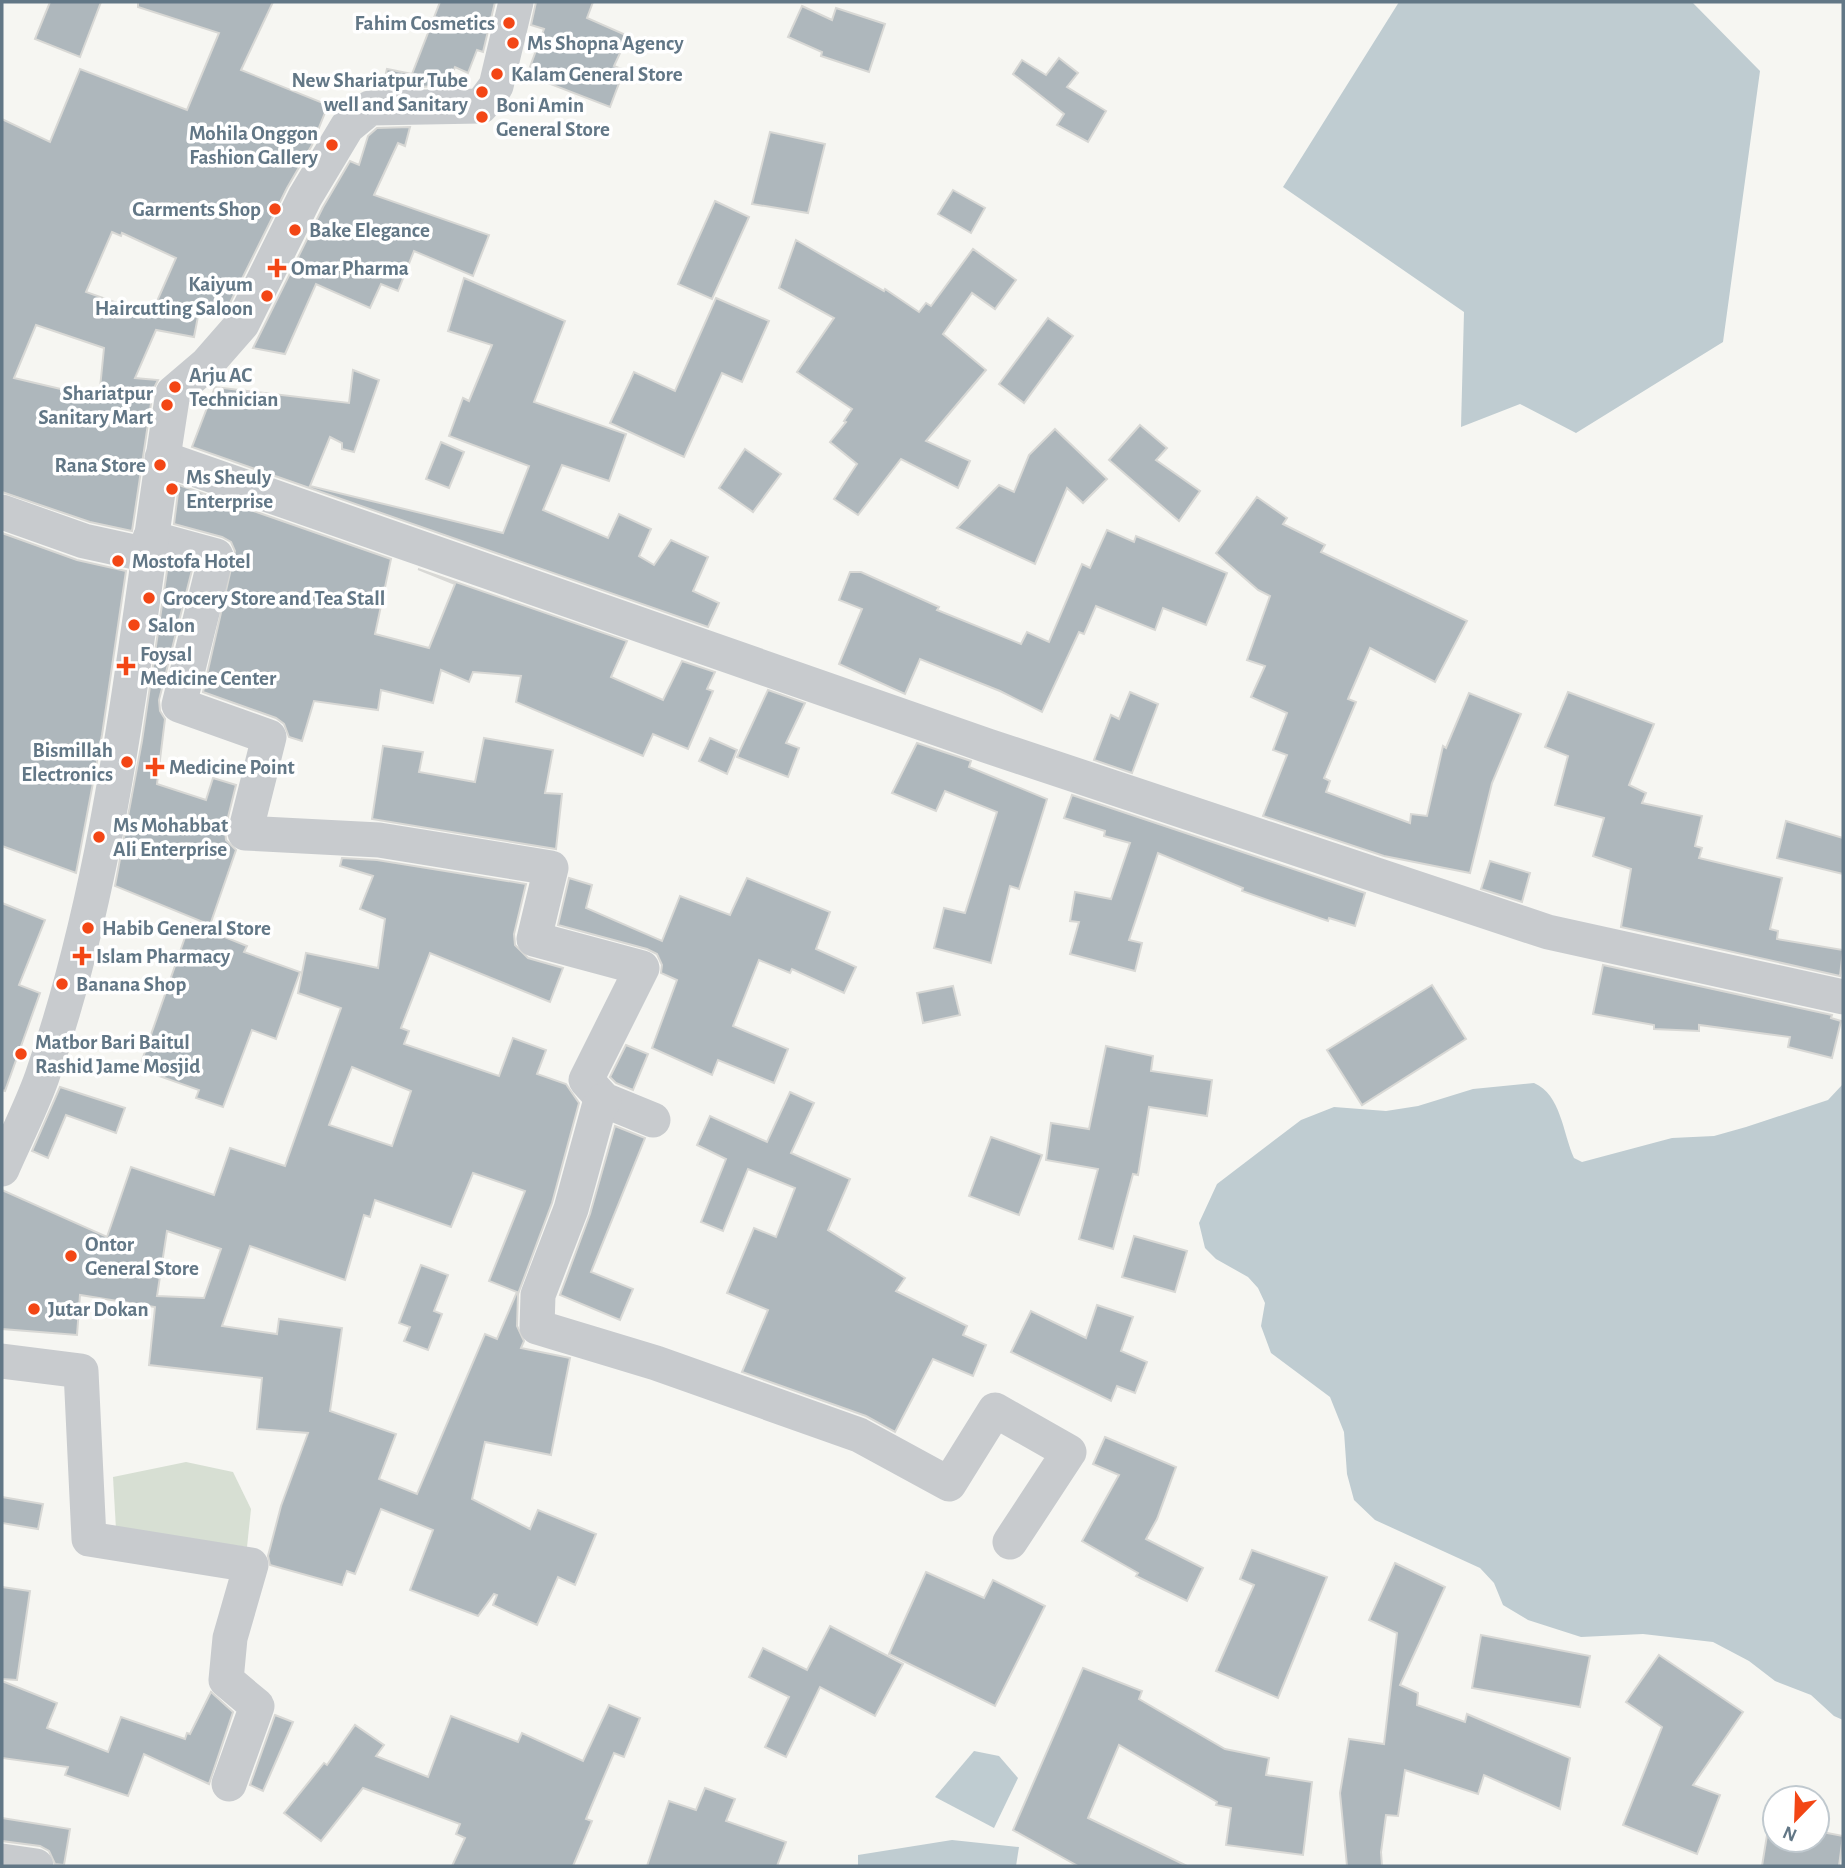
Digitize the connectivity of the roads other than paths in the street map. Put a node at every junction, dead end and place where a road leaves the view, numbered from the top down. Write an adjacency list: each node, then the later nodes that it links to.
1 (516, 2): 2 (street)
2 (162, 458): 4 (street); 5 (street)
3 (2, 512): 4 (street)
4 (149, 547): 6 (street); 8 (street)
5 (1843, 997)
6 (604, 1100): 7 (street); 10 (street)
7 (653, 1120)
8 (2, 1169)
9 (2, 1361): 11 (street)
10 (1010, 1542)
11 (229, 1784)
12 (2, 1861): 13 (street)
13 (36, 1866)

